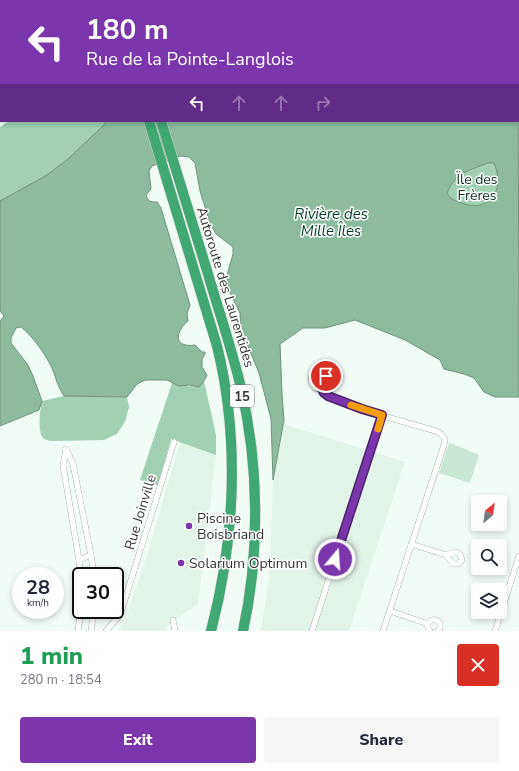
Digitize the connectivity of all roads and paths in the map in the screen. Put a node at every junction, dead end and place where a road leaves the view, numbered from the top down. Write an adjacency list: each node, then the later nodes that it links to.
1 (149, 122): 22 (highway, Autoroute des Laurentides / 15)
2 (161, 122): 23 (highway, Autoroute des Laurentides / 15)
3 (322, 389): 4 (street)
4 (382, 415): 6 (street); 24 (street)
5 (174, 442): 20 (street, Rue Joinville)
6 (411, 544): 8 (street); 13 (street)
7 (91, 555): 10 (street); 10 (street); 12 (street)
8 (446, 555)
9 (519, 556): 28 (street)
10 (79, 560): 11 (street)
11 (79, 567)
12 (93, 567)
13 (390, 611): 17 (street); 25 (street)
14 (80, 619): 18 (street)
15 (93, 619): 19 (street)
16 (173, 620): 21 (street)
17 (428, 624): 26 (street); 27 (street)
18 (78, 631)
19 (91, 631)
20 (106, 631)
21 (175, 631)
22 (211, 631)
23 (243, 631)
24 (312, 631)
25 (383, 631)
26 (430, 631)
27 (438, 631)
28 (495, 631)

